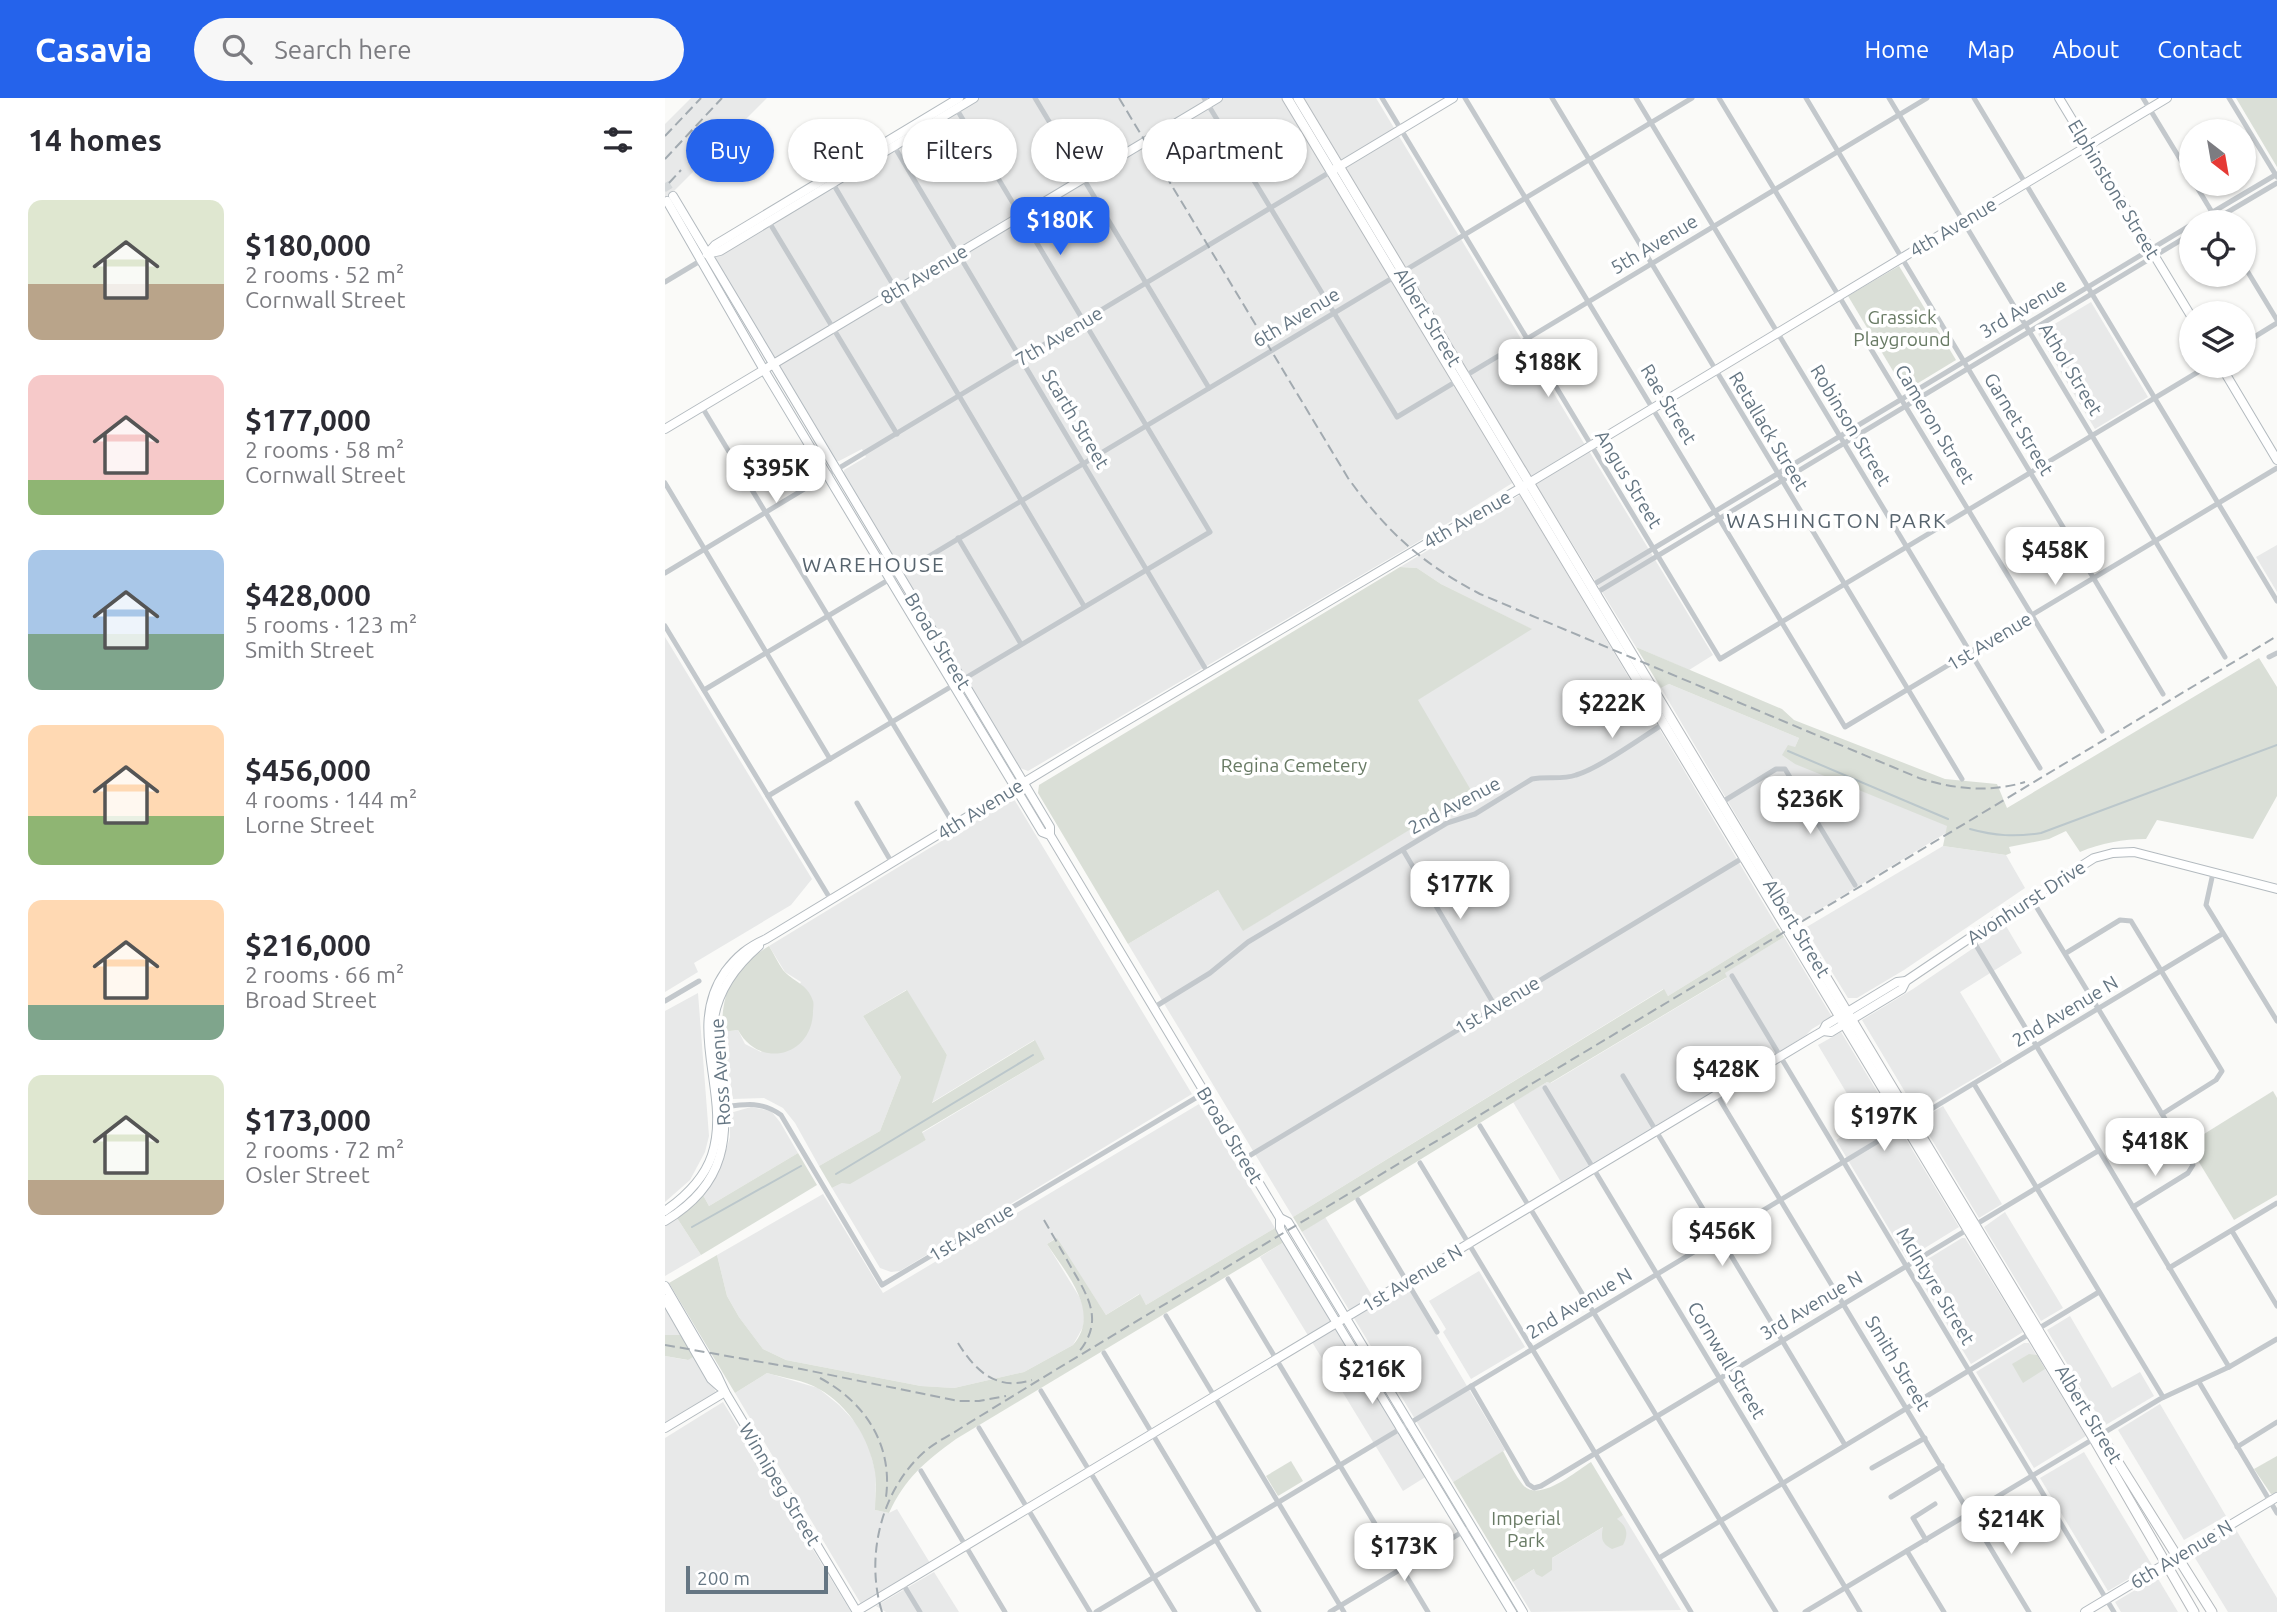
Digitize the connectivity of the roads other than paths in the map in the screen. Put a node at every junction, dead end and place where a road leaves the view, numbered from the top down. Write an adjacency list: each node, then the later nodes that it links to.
1 (974, 98): 22 (main road)
2 (1035, 98): 25 (street)
3 (1219, 98): 21 (main road, 8th Avenue)
4 (1287, 98): 36 (main road, Albert Street)
5 (1298, 98): 36 (main road, Albert Street)
6 (1382, 98): 27 (street, Angus Street)
7 (1453, 98): 27 (main road, 7th Avenue)
8 (1465, 98): 46 (street, Rae Street)
9 (1552, 98): 35 (street, Retallack Street)
10 (1636, 98): 26 (street, Robinson Street)
11 (1692, 98): 26 (street, 6th Avenue)
12 (1719, 98): 45 (street, Cameron Street)
13 (1806, 98): 33 (street, Garnet Street)
14 (1889, 98): 24 (street, Athol Street)
15 (1927, 98): 24 (street, 5th Avenue)
16 (1974, 98): 43 (street)
17 (2059, 98): 30 (main road, Elphinstone Street)
18 (2143, 98): 23 (street)
19 (2167, 98): 23 (main road, 4th Avenue)
20 (2229, 98): 37 (street)
21 (1206, 101): 32 (main road, 8th Avenue); 48 (street)
22 (956, 103): 28 (main road); 29 (main road); 51 (street)
23 (2150, 108): 30 (main road, 4th Avenue); 34 (street)
24 (1900, 115): 33 (street, 5th Avenue); 52 (street, Athol Street)
25 (1047, 119)
26 (1650, 123): 35 (street, 6th Avenue); 54 (street, Robinson Street)
27 (1401, 129): 36 (main road, 7th Avenue); 56 (street, Angus Street)
28 (888, 145)
29 (894, 146): 31 (main road); 60 (street, Scarth Street)
30 (2088, 146): 43 (main road, 4th Avenue); 58 (main road, Elphinstone Street)
31 (888, 149)
32 (1128, 150)
33 (1838, 151): 45 (street, 5th Avenue); 61 (street, Garnet Street)
34 (2179, 157)
35 (1588, 160): 46 (street, 6th Avenue); 63 (street, Retallack Street)
36 (1334, 169): 48 (street, 7th Avenue); 64 (main road, Albert Street)
37 (2276, 175): 49 (street)
38 (827, 182): 59 (main road)
39 (828, 182): 53 (main road)
40 (832, 182): 69 (street)
41 (1078, 182): 51 (main road, 8th Avenue)
42 (1085, 182): 66 (street)
43 (2025, 183): 52 (main road, 4th Avenue); 68 (street)
44 (2277, 183): 50 (street)
45 (1775, 190): 54 (street, 5th Avenue); 71 (street, Cameron Street)
46 (1526, 198): 56 (street, 6th Avenue); 73 (street, Rae Street)
47 (670, 199): 59 (main road, Broad Street); 62 (main road, Broad Street)
48 (1270, 208): 66 (street, 7th Avenue); 74 (street)
49 (2216, 210)
50 (2233, 210)
51 (1021, 216): 60 (main road, 8th Avenue); 75 (street)
52 (1963, 221): 61 (main road, 4th Avenue); 77 (street, Athol Street)
53 (769, 222): 59 (main road); 78 (street)
54 (1713, 227): 63 (street, 5th Avenue); 80 (street, Robinson Street)
55 (2179, 234): 58 (street, 3rd Avenue)
56 (1464, 235): 64 (street, 6th Avenue); 82 (street, Angus Street)
57 (2179, 240): 58 (street, 3rd Avenue)
58 (2153, 253): 68 (street, 3rd Avenue); 70 (street, 3rd Avenue); 72 (main road, Elphinstone Street)
59 (707, 254): 62 (main road); 85 (main road, Broad Street)
60 (958, 254): 69 (main road, 8th Avenue); 83 (street, Scarth Street)
61 (1901, 258): 71 (main road, 4th Avenue); 84 (street, Garnet Street)
62 (700, 261): 65 (street); 87 (main road, Broad Street)
63 (1651, 264): 73 (street, 5th Avenue); 88 (street, Retallack Street)
64 (1398, 275): 74 (street, 6th Avenue); 91 (main road, Albert Street)
65 (665, 282)
66 (1146, 284): 75 (street, 7th Avenue); 92 (street)
67 (2256, 286): 76 (street)
68 (2088, 287): 70 (street); 77 (street, 3rd Avenue)
69 (896, 291): 78 (main road, 8th Avenue); 93 (street)
70 (2092, 294): 79 (street, 3rd Avenue); 94 (street)
71 (1839, 295): 80 (main road, 4th Avenue); 95 (street, Cameron Street)
72 (2182, 301)
73 (1589, 302): 82 (street, 5th Avenue); 98 (street, Rae Street)
74 (1333, 313): 91 (street, 5th Avenue); 92 (street, 6th Avenue)
75 (1083, 321): 83 (street, 7th Avenue); 99 (street)
76 (2277, 322): 81 (street)
77 (2026, 324): 79 (street, Athol Street); 84 (street, 3rd Avenue)
78 (834, 328): 85 (main road, 8th Avenue); 101 (street)
79 (2030, 331): 86 (street, 3rd Avenue); 102 (street, Athol Street)
80 (1777, 333): 88 (main road, 4th Avenue); 103 (street, Robinson Street)
81 (2256, 336)
82 (1527, 339): 91 (street, 5th Avenue); 105 (street, Angus Street)
83 (1021, 359): 93 (street, 7th Avenue); 107 (street, Scarth Street)
84 (1964, 362): 86 (street, Garnet Street); 95 (street, 3rd Avenue)
85 (773, 365): 87 (main road, 8th Avenue); 109 (main road, Broad Street)
86 (1968, 369): 96 (street, 3rd Avenue); 110 (street, Garnet Street)
87 (764, 370): 97 (main road, 8th Avenue); 112 (main road, Broad Street)
88 (1714, 371): 98 (main road, 4th Avenue); 111 (street, Retallack Street)
89 (2188, 378): 94 (street)
90 (2228, 378): 106 (main road)
91 (1460, 379): 115 (main road, Albert Street)
92 (1209, 388): 99 (street, 6th Avenue)
93 (960, 396): 101 (street, 7th Avenue); 116 (street)
94 (2154, 398): 102 (street); 117 (street)
95 (1902, 399): 96 (street, Cameron Street); 103 (street, 3rd Avenue)
96 (1906, 406): 104 (street, 3rd Avenue); 118 (street, Cameron Street)
97 (702, 407): 100 (main road, 8th Avenue); 119 (street)
98 (1653, 408): 105 (main road, 4th Avenue); 120 (street, Rae Street)
99 (1147, 425): 107 (street, 6th Avenue); 128 (street)
100 (665, 429)
101 (897, 434): 109 (street, 7th Avenue)
102 (2092, 435): 110 (street); 123 (street, Athol Street)
103 (1839, 437): 104 (street, Robinson Street); 111 (street, 3rd Avenue)
104 (1843, 444): 113 (street, 3rd Avenue); 124 (street, Robinson Street)
105 (1591, 446): 115 (main road, 4th Avenue); 126 (street, Angus Street)
106 (2277, 460)
107 (1084, 463): 116 (street, 6th Avenue); 128 (street, Scarth Street)
108 (2277, 468): 117 (street, 1st Avenue)
109 (836, 470): 112 (street, 7th Avenue); 130 (main road, Broad Street)
110 (2031, 473): 118 (street); 131 (street, Garnet Street)
111 (1777, 474): 113 (street, Retallack Street); 120 (street, 3rd Avenue)
112 (828, 475): 119 (street, 7th Avenue); 130 (main road, Broad Street)
113 (1781, 481): 121 (street, 3rd Avenue); 132 (street, Retallack Street)
114 (665, 483): 125 (street)
115 (1525, 485): 133 (main road, Albert Street); 146 (main road, 4th Avenue)
116 (1022, 500): 122 (street, 6th Avenue); 135 (street)
117 (2218, 504): 123 (street, 1st Avenue); 134 (street)
118 (1968, 510): 124 (street); 137 (street, Cameron Street)
119 (765, 512): 125 (street, 7th Avenue); 136 (street)
120 (1715, 512): 121 (street, Rae Street); 126 (street, 3rd Avenue)
121 (1719, 519): 127 (street, 3rd Avenue); 138 (street, Rae Street)
122 (958, 538): 130 (street, 6th Avenue); 140 (street)
123 (2156, 542): 131 (street, 1st Avenue); 144 (street, Athol Street)
124 (1906, 548): 132 (street); 142 (street, Robinson Street)
125 (705, 549): 129 (street, 7th Avenue); 141 (street)
126 (1653, 549): 127 (street, Angus Street); 133 (street, 3rd Avenue)
127 (1657, 556): 133 (street, 3rd Avenue); 138 (street, Angus Street)
128 (1147, 570): 135 (street); 146 (street, Scarth Street)
129 (665, 573)
130 (897, 575): 136 (street, 6th Avenue); 147 (main road, Broad Street); 148 (main road, Broad Street)
131 (2094, 579): 137 (street, 1st Avenue); 151 (street, Garnet Street)
132 (1844, 586): 138 (street); 150 (street, Retallack Street)
133 (1589, 592): 153 (main road, Albert Street)
134 (2277, 601)
135 (1084, 606): 140 (street)
136 (829, 615): 141 (street, 6th Avenue); 152 (street)
137 (2031, 617): 142 (street, 1st Avenue); 155 (street, Cameron Street)
138 (1781, 623): 154 (street, Rae Street)
139 (665, 626): 149 (street)
140 (1021, 644): 147 (street)
141 (766, 653): 149 (street, 6th Avenue); 156 (street)
142 (1970, 653): 150 (street, 1st Avenue); 157 (street, Robinson Street)
143 (2277, 653): 145 (street)
144 (2225, 657)
145 (2269, 657)
146 (1208, 673): 159 (main road, 4th Avenue)
147 (961, 680): 148 (street); 159 (main road, Broad Street)
148 (953, 685): 152 (street); 160 (main road, Broad Street)
149 (704, 690): 161 (street)
150 (1906, 690): 154 (street, 1st Avenue); 158 (street, Retallack Street)
151 (2163, 694)
152 (892, 721): 156 (street); 164 (street)
153 (1667, 722): 163 (main road, Albert Street); 166 (street, 2nd Avenue)
154 (1845, 727)
155 (2102, 731)
156 (830, 759): 161 (street)
157 (2040, 768)
158 (1962, 779)
159 (1024, 782): 160 (main road, 4th Avenue); 165 (main road, Broad Street)
160 (1015, 788): 164 (main road, 4th Avenue); 165 (main road, Broad Street)
161 (768, 796): 173 (street)
162 (857, 803): 168 (street)
163 (1717, 805): 167 (main road, Albert Street); 170 (street)
164 (954, 825): 168 (main road, 4th Avenue)
165 (1050, 835): 183 (main road, Broad Street)
166 (1402, 850): 182 (street); 183 (street, 2nd Avenue)
167 (1747, 855): 182 (street, 1st Avenue); 185 (main road, Albert Street)
168 (892, 863): 173 (main road, 4th Avenue)
169 (2213, 873): 171 (main road, Avonhurst Drive); 172 (main road, Avonhurst Drive); 174 (street)
170 (1855, 885)
171 (2277, 889)
172 (2031, 898): 175 (main road, Avonhurst Drive); 177 (street)
173 (831, 900): 176 (main road, 4th Avenue)
174 (2222, 934): 178 (street, 2nd Avenue N); 186 (street)
175 (1971, 937): 185 (main road, Avonhurst Drive); 187 (street)
176 (766, 939): 194 (main road, Ross Avenue)
177 (2066, 953): 178 (street); 184 (street)
178 (2162, 971): 184 (street, 2nd Avenue N); 195 (street)
179 (1732, 976): 188 (street, McIntyre Street)
180 (699, 981): 181 (street)
181 (665, 1001)
182 (1495, 1006): 200 (street, 1st Avenue)
183 (1153, 1008): 192 (main road, Broad Street)
184 (2099, 1009): 187 (street, 2nd Avenue N); 195 (street)
185 (1846, 1018): 188 (main road, 1st Avenue N); 196 (main road, Albert Street)
186 (2277, 1021)
187 (2037, 1046): 190 (street, 2nd Avenue N); 199 (street)
188 (1781, 1056): 193 (main road, 1st Avenue N); 201 (street, McIntyre Street)
189 (1623, 1076): 198 (street)
190 (1974, 1084): 196 (street, 2nd Avenue N); 204 (street)
191 (1545, 1087): 203 (street, Cornwall Street)
192 (1204, 1093): 194 (street, 1st Avenue); 200 (main road, Broad Street)
193 (1717, 1095): 198 (main road, 1st Avenue N); 206 (street, Smith Street)
194 (721, 1107): 210 (main road, Ross Avenue); 211 (main road, Ross Avenue)
195 (2162, 1114): 209 (street)
196 (1909, 1123): 201 (street, 2nd Avenue N); 212 (main road, Albert Street)
197 (1480, 1126): 208 (street)
198 (1656, 1132): 203 (main road, 1st Avenue N); 214 (street)
199 (2098, 1151): 204 (street, 3rd Avenue N); 209 (street)
200 (1244, 1159): 228 (main road, Broad Street)
201 (1844, 1162): 206 (street, 2nd Avenue N); 216 (street, McIntyre Street)
202 (1420, 1163): 215 (street)
203 (1594, 1169): 208 (main road, 1st Avenue N); 218 (street, Cornwall Street)
204 (2036, 1188): 212 (street, 3rd Avenue N); 222 (street)
205 (1358, 1200): 220 (street)
206 (1781, 1200): 214 (street, 2nd Avenue N); 224 (street, Smith Street)
207 (2277, 1203): 213 (street)
208 (1531, 1207): 215 (main road, 1st Avenue N); 226 (street)
209 (2133, 1207): 217 (street)
210 (665, 1212)
211 (665, 1222)
212 (1972, 1227): 216 (street, 3rd Avenue N); 229 (main road, Albert Street)
213 (2232, 1231): 217 (street); 225 (street)
214 (1718, 1237): 218 (street, 2nd Avenue N); 232 (street)
215 (1468, 1244): 220 (main road, 1st Avenue N); 233 (street)
216 (1906, 1267): 224 (street, 3rd Avenue N); 237 (street, McIntyre Street)
217 (2169, 1268): 236 (street)
218 (1658, 1275): 226 (street, 2nd Avenue N); 238 (street, Cornwall Street)
219 (1227, 1279): 235 (street)
220 (1406, 1281): 228 (main road, 1st Avenue N); 230 (street)
221 (665, 1286): 242 (main road, Winnipeg Street)
222 (2099, 1292): 229 (street); 244 (street)
223 (665, 1299): 242 (main road, Winnipeg Street)
224 (1844, 1304): 232 (street, 3rd Avenue N); 245 (street, Smith Street)
225 (2277, 1306)
226 (1594, 1312): 233 (street, 2nd Avenue N); 246 (street)
227 (1165, 1316): 243 (street)
228 (1342, 1320): 235 (main road, 1st Avenue N); 248 (main road, Broad Street); 251 (main road, Broad Street)
229 (2034, 1331): 237 (street); 253 (main road, Albert Street)
230 (1437, 1332)
231 (2277, 1339): 236 (street)
232 (1781, 1342): 238 (street, 3rd Avenue N); 255 (street)
233 (1533, 1349): 240 (street, 2nd Avenue N); 257 (street)
234 (1104, 1353): 252 (street)
235 (1276, 1360): 243 (main road, 1st Avenue N); 258 (street)
236 (2229, 1367): 239 (street)
237 (1969, 1371): 245 (street); 263 (street, McIntyre Street)
238 (1720, 1379): 246 (street, 3rd Avenue N); 264 (street, Cornwall Street)
239 (2199, 1382): 244 (street); 256 (street)
240 (1471, 1386): 248 (street, 2nd Avenue N); 257 (street, 3rd Avenue N)
241 (1041, 1391): 262 (street)
242 (725, 1392): 249 (main road); 288 (main road, Winnipeg Street)
243 (1214, 1397): 252 (main road, 1st Avenue N); 267 (street)
244 (2163, 1397): 253 (street)
245 (1907, 1408): 254 (street, Smith Street); 255 (street)
246 (1657, 1417): 257 (street, 3rd Avenue N); 272 (street)
247 (2277, 1422): 256 (street)
248 (1410, 1423): 251 (street, 2nd Avenue N); 273 (main road, Broad Street)
249 (665, 1428)
250 (979, 1428): 269 (street)
251 (1402, 1428): 258 (street, 2nd Avenue N); 274 (main road, Broad Street)
252 (1153, 1434): 262 (main road, 1st Avenue N); 276 (street)
253 (2098, 1437): 263 (street); 279 (main road, Albert Street); 281 (main road, Albert Street)
254 (1925, 1438): 259 (street, Smith Street); 260 (street)
255 (1845, 1445): 264 (street)
256 (2237, 1447): 266 (street)
257 (1595, 1454): 280 (street)
258 (1340, 1466): 267 (street, 2nd Avenue N); 282 (street)
259 (1942, 1466): 265 (street); 270 (street, Smith Street)
260 (1872, 1468)
261 (921, 1471): 277 (street)
262 (1089, 1472): 269 (main road, 1st Avenue N); 283 (street)
263 (2032, 1476): 270 (street); 286 (street, McIntyre Street)
264 (1782, 1483): 272 (street); 285 (street, Cornwall Street)
265 (1892, 1497)
266 (2273, 1498): 271 (street); 279 (main road, 6th Avenue N)
267 (1278, 1503): 276 (street, 2nd Avenue N); 287 (street)
268 (1935, 1504): 275 (street)
269 (1027, 1509): 277 (main road, 1st Avenue N); 291 (street)
270 (1970, 1513): 275 (street); 304 (street, Smith Street)
271 (2277, 1513)
272 (1721, 1520): 280 (street); 300 (street)
273 (1472, 1526): 274 (street); 298 (main road, Broad Street)
274 (1464, 1531): 282 (street); 297 (main road, Broad Street)
275 (1926, 1540): 278 (street)
276 (1215, 1541): 283 (street, 2nd Avenue N); 294 (street)
277 (965, 1546): 284 (main road, 1st Avenue N); 290 (street)
278 (1907, 1551): 285 (street); 303 (street)
279 (2179, 1555): 281 (main road, 6th Avenue N); 308 (main road, Albert Street)
280 (1659, 1558): 299 (street)
281 (2165, 1564): 286 (main road, 6th Avenue N); 307 (main road, Albert Street)
282 (1402, 1569): 287 (street); 296 (street)
283 (1154, 1577): 292 (street, 2nd Avenue N); 293 (street)
284 (903, 1584): 288 (main road, 1st Avenue N); 289 (street)
285 (1846, 1588): 301 (street); 302 (street, Cornwall Street)
286 (2106, 1599): 305 (main road, 6th Avenue N); 306 (street, McIntyre Street)
287 (1342, 1609): 295 (street)
288 (857, 1612)
289 (920, 1612)
290 (1005, 1612)
291 (1090, 1612)
292 (1096, 1612)
293 (1175, 1612)
294 (1259, 1612)
295 (1330, 1612)
296 (1427, 1612)
297 (1512, 1612)
298 (1523, 1612)
299 (1691, 1612)
300 (1776, 1612)
301 (1805, 1612)
302 (1860, 1612)
303 (1944, 1612)
304 (2029, 1612)
305 (2085, 1612)
306 (2114, 1612)
307 (2194, 1612)
308 (2212, 1612)

